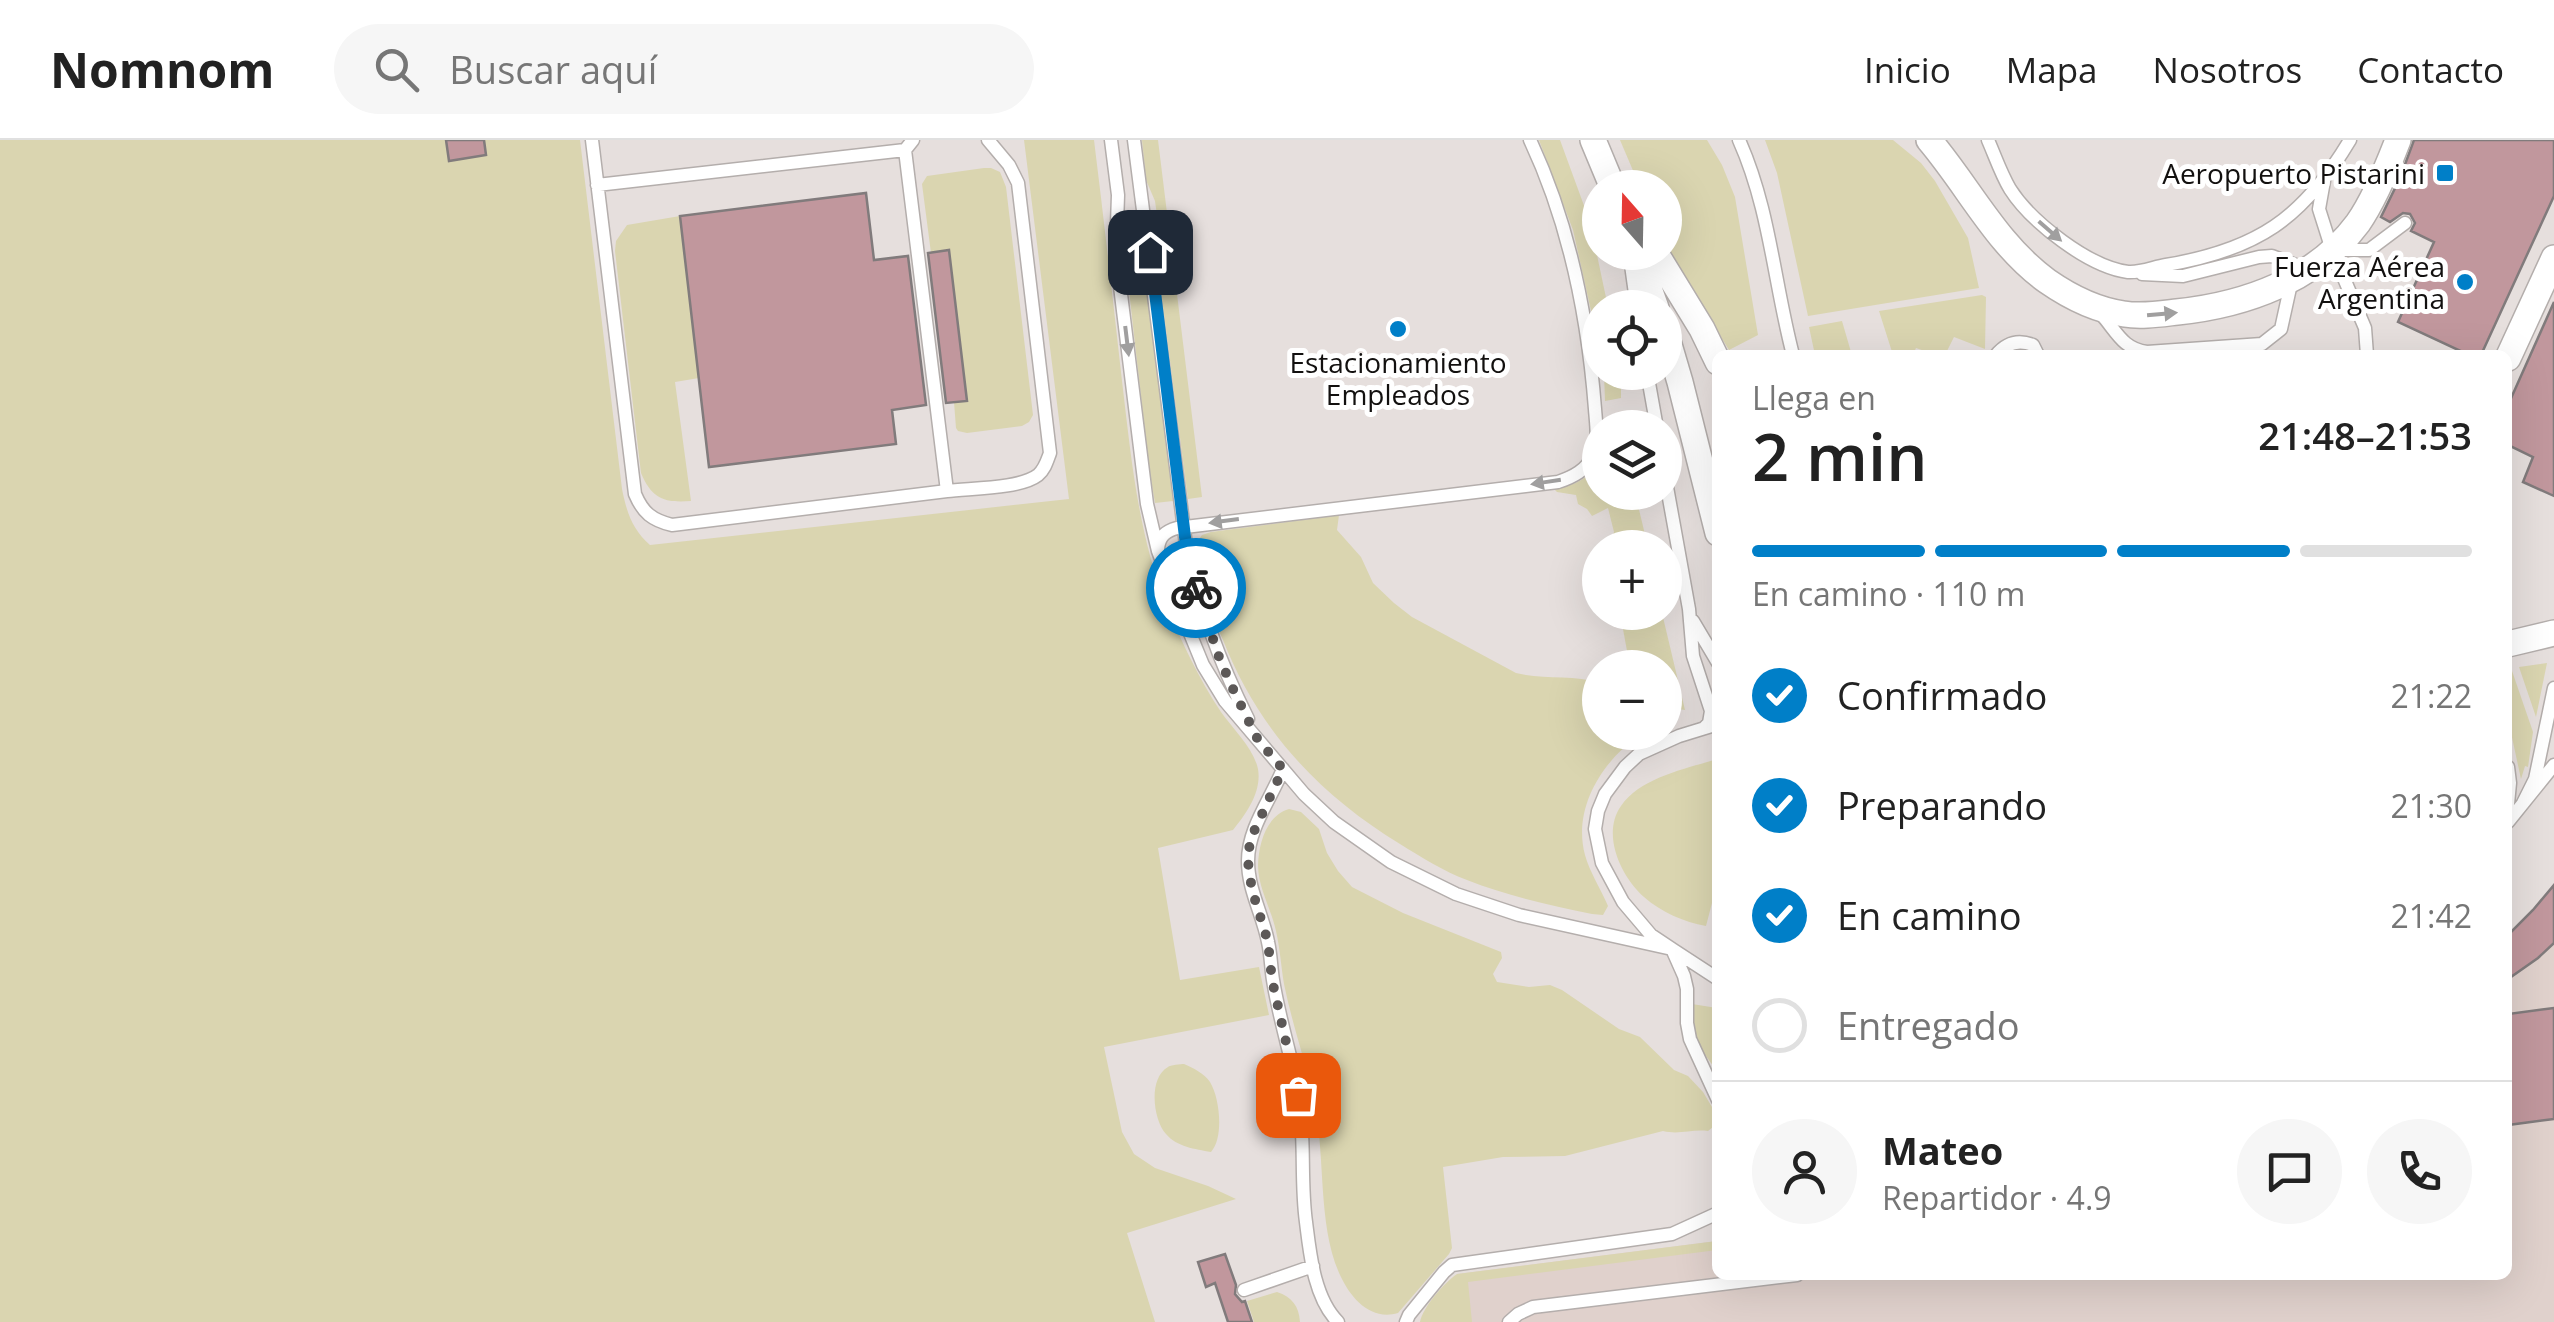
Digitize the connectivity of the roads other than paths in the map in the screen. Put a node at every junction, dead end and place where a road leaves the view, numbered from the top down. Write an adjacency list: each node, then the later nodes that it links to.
1 (592, 140): 13 (lane)
2 (988, 140): 32 (lane)
3 (1111, 140): 15 (lane)
4 (1134, 140): 14 (lane)
5 (1530, 140): 35 (lane, one-way to 35)
6 (1739, 140): 24 (lane)
7 (1929, 140): 22 (street)
8 (2350, 140): 12 (lane)
9 (2398, 140): 17 (street)
10 (909, 145): 13 (lane); 32 (lane)
11 (1991, 147): 20 (lane, one-way to 20)
12 (2324, 179): 17 (lane); 20 (lane)
13 (598, 186): 32 (lane)
14 (1140, 192): 15 (lane); 35 (lane)
15 (1118, 194): 36 (lane, one-way to 36)
16 (2405, 223): 17 (lane)
17 (2332, 250): 21 (street); 29 (lane)
18 (2554, 258): 30 (street)
19 (1665, 270): 23 (street)
20 (2130, 273): 21 (lane)
21 (2299, 274): 22 (street, one-way to 21); 28 (lane)
22 (2091, 305): 27 (lane)
23 (1712, 350)
24 (1792, 350)
25 (2001, 350): 26 (lane)
26 (2036, 350)
27 (2136, 350)
28 (2156, 350)
29 (2367, 350)
30 (2512, 350)
31 (1682, 390): 33 (street)
32 (947, 491)
33 (1712, 509)
34 (1671, 510): 37 (lane)
35 (1184, 527): 36 (lane); 43 (lane)
36 (1158, 551): 43 (lane)
37 (1688, 609): 40 (lane); 42 (lane)
38 (2554, 633): 39 (street)
39 (2512, 643)
40 (1712, 654)
41 (2554, 688): 46 (lane)
42 (1711, 726): 48 (lane)
43 (1258, 740): 45 (lane)
44 (2554, 765): 46 (lane)
45 (1283, 769): 48 (lane); 52 (lane)
46 (2523, 803): 47 (lane)
47 (2512, 817)
48 (1672, 949): 49 (lane); 50 (lane)
49 (1712, 975)
50 (1712, 1087)
51 (1712, 1217): 56 (lane)
52 (1313, 1266): 54 (lane); 55 (lane)
53 (1757, 1280): 57 (lane)
54 (1244, 1290)
55 (1338, 1322)
56 (1406, 1322)
57 (1508, 1322)

